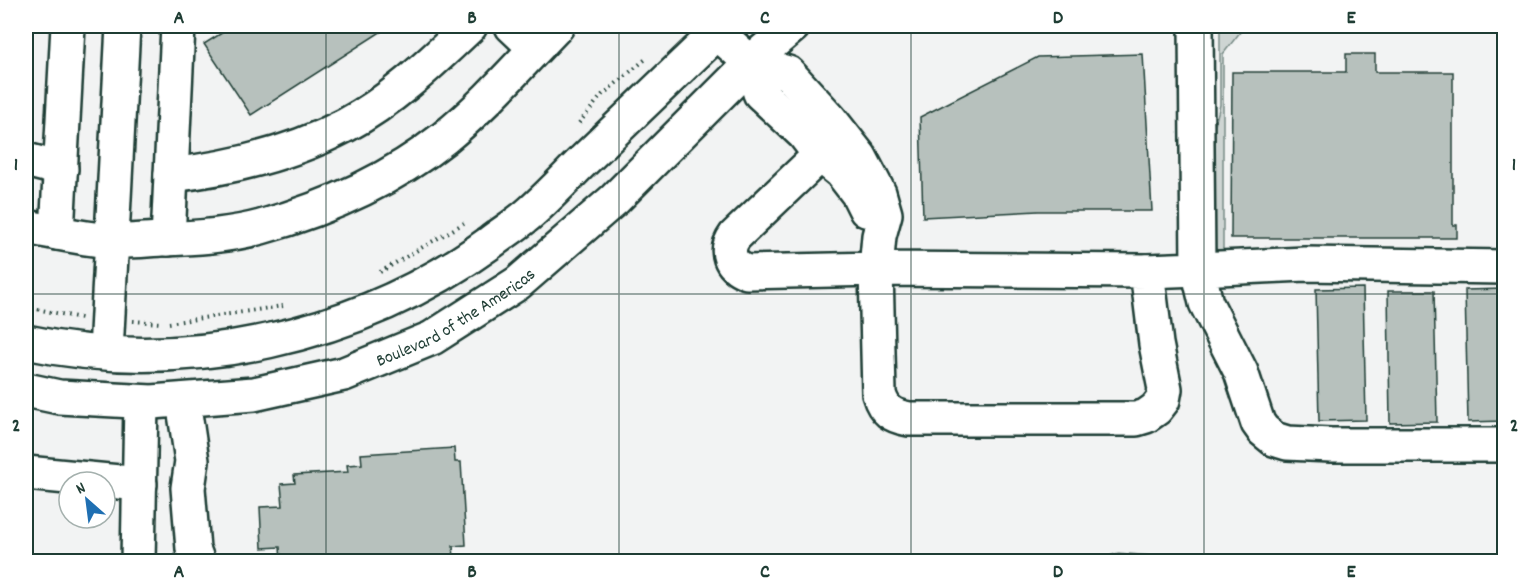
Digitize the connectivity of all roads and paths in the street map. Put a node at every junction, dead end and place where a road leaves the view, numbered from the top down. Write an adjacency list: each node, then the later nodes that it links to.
1 (69, 26): 15 (street)
2 (123, 26): 21 (street)
3 (178, 26): 16 (street)
4 (470, 26): 16 (street)
5 (512, 26): 9 (street)
6 (793, 26): 11 (street, Boulevard of the Americas)
7 (1196, 26): 24 (street)
8 (717, 28): 11 (street); 32 (street)
9 (546, 37): 20 (street)
10 (653, 53): 12 (path)
11 (751, 63): 13 (street); 19 (street); 34 (street, Boulevard of the Americas)
12 (574, 130)
13 (820, 154): 19 (street); 23 (street)
14 (26, 160): 15 (street)
15 (61, 169): 18 (street)
16 (171, 175): 20 (street)
17 (471, 219): 26 (path)
18 (41, 230): 21 (street)
19 (879, 236): 23 (street)
20 (168, 239): 21 (street)
21 (112, 241): 32 (street)
22 (1504, 267): 24 (street)
23 (876, 269): 25 (street); 25 (street)
24 (1198, 269): 25 (street); 36 (street)
25 (1147, 270)
26 (374, 275)
27 (286, 305): 30 (path)
28 (26, 307): 29 (path)
29 (84, 318)
30 (132, 321)
31 (26, 342): 32 (street)
32 (106, 352)
33 (26, 390): 35 (street, Boulevard of the Americas)
34 (183, 400): 35 (street, Boulevard of the Americas); 40 (street)
35 (141, 402): 38 (street)
36 (1504, 445)
37 (26, 473): 38 (street)
38 (140, 484): 39 (street)
39 (138, 561)
40 (198, 561)

